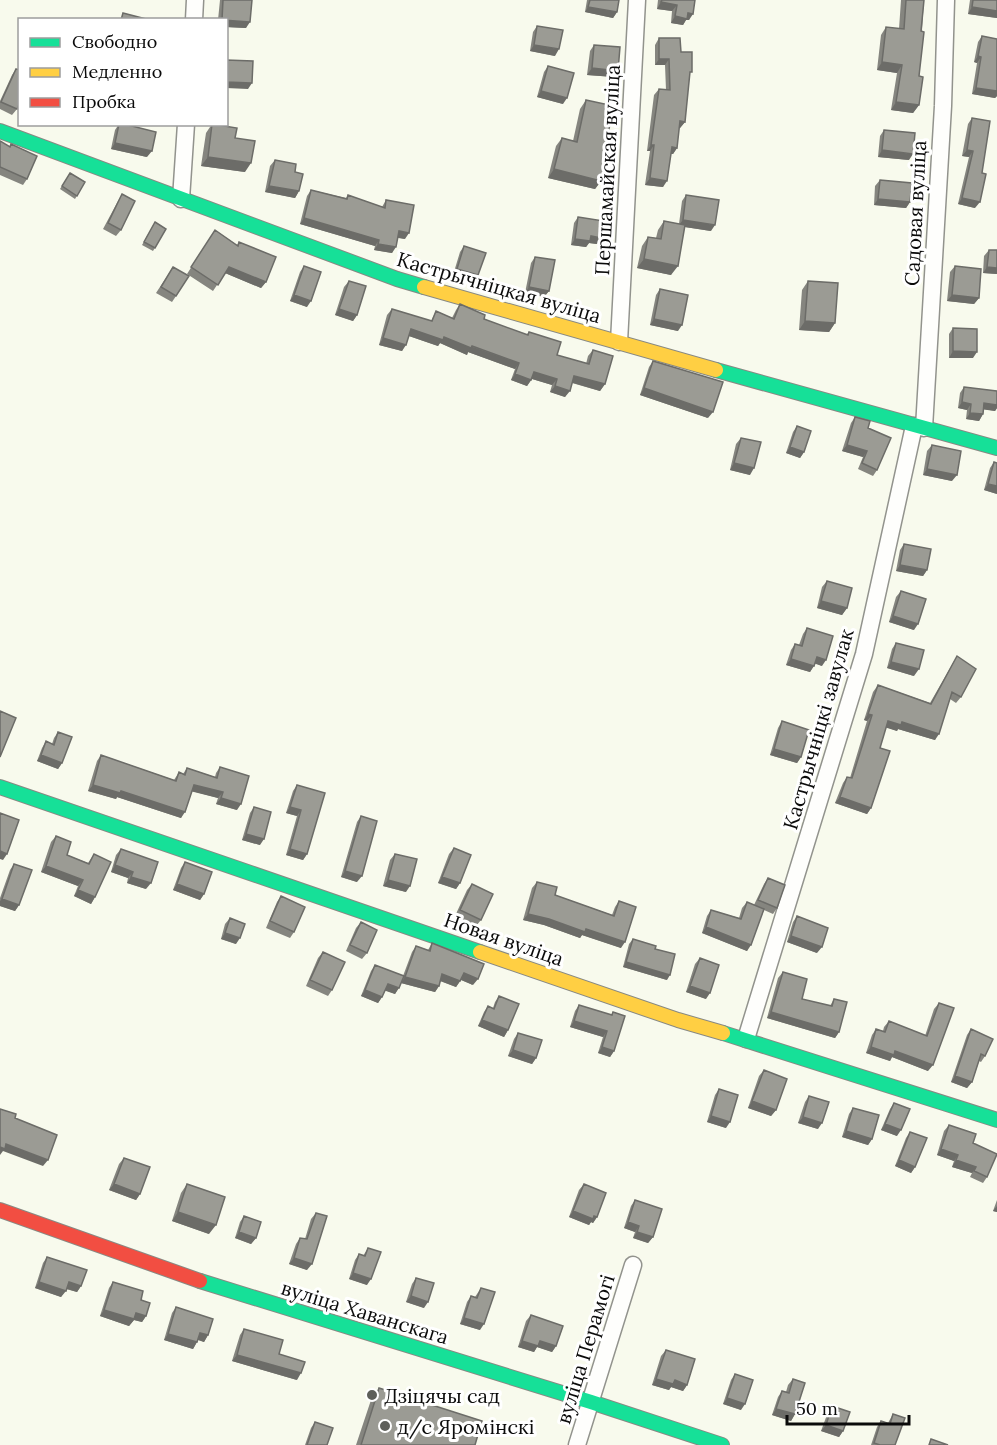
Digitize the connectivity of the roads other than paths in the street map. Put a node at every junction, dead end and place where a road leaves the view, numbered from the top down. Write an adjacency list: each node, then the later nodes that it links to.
1 (195, 0): 4 (street)
2 (637, 0): 8 (street, Першамайская вуліца)
3 (946, 0): 9 (street, Садовая вуліца)
4 (194, 18)
5 (186, 126): 7 (street)
6 (0, 131): 7 (street, Кастрычніцкая вуліца)
7 (181, 199): 8 (street, Кастрычніцкая вуліца)
8 (619, 342): 9 (street, Кастрычніцкая вуліца)
9 (919, 427): 10 (street, Кастрычніцкая вуліца); 12 (street, Кастрычніцкі завулак)
10 (997, 448)
11 (0, 787): 12 (street, Новая вуліца)
12 (746, 1039): 13 (street, Новая вуліца)
13 (997, 1120)
14 (0, 1210): 16 (street, вуліца Хаванскага)
15 (633, 1265): 16 (street, вуліца Перамогі)
16 (591, 1402): 17 (street, вуліца Перамогі); 18 (street, вуліца Хаванскага)
17 (577, 1445)
18 (722, 1445)

